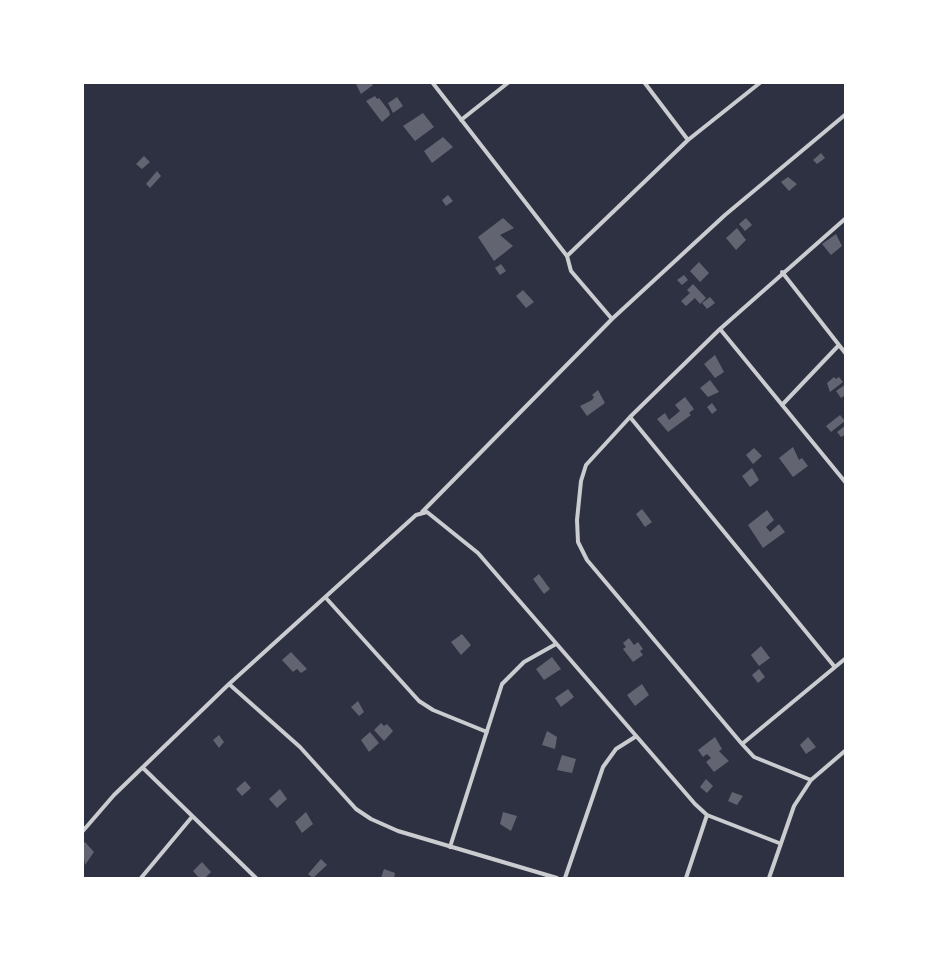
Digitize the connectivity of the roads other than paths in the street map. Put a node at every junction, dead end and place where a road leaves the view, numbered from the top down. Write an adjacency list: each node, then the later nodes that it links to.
1 (432, 82): 6 (street)
2 (509, 82): 6 (street)
3 (644, 82): 7 (street)
4 (761, 82): 7 (street)
5 (846, 114): 11 (street)
6 (461, 120): 9 (street)
7 (688, 140): 9 (street)
8 (846, 218): 10 (street)
9 (567, 256): 11 (street)
10 (782, 272): 12 (street); 13 (street)
11 (612, 319): 18 (street)
12 (720, 329): 15 (street); 16 (street)
13 (839, 345): 14 (street); 15 (street)
14 (846, 354)
15 (782, 405): 17 (street)
16 (630, 417): 22 (street); 26 (street)
17 (846, 483)
18 (422, 512): 19 (street); 20 (street)
19 (326, 598): 23 (street); 24 (street)
20 (556, 644): 24 (street); 25 (street)
21 (846, 658): 22 (street)
22 (834, 666): 26 (street)
23 (229, 684): 28 (street); 34 (street)
24 (487, 732): 34 (street)
25 (634, 737): 30 (street); 38 (street)
26 (742, 744): 29 (street)
27 (846, 750): 29 (street)
28 (143, 768): 31 (street); 32 (street)
29 (811, 780): 33 (street)
30 (707, 814): 33 (street); 39 (street)
31 (191, 818): 35 (street); 36 (street)
32 (82, 832)
33 (780, 843): 40 (street)
34 (450, 847): 37 (street)
35 (141, 879)
36 (256, 879)
37 (557, 879)
38 (565, 879)
39 (686, 879)
40 (769, 879)

